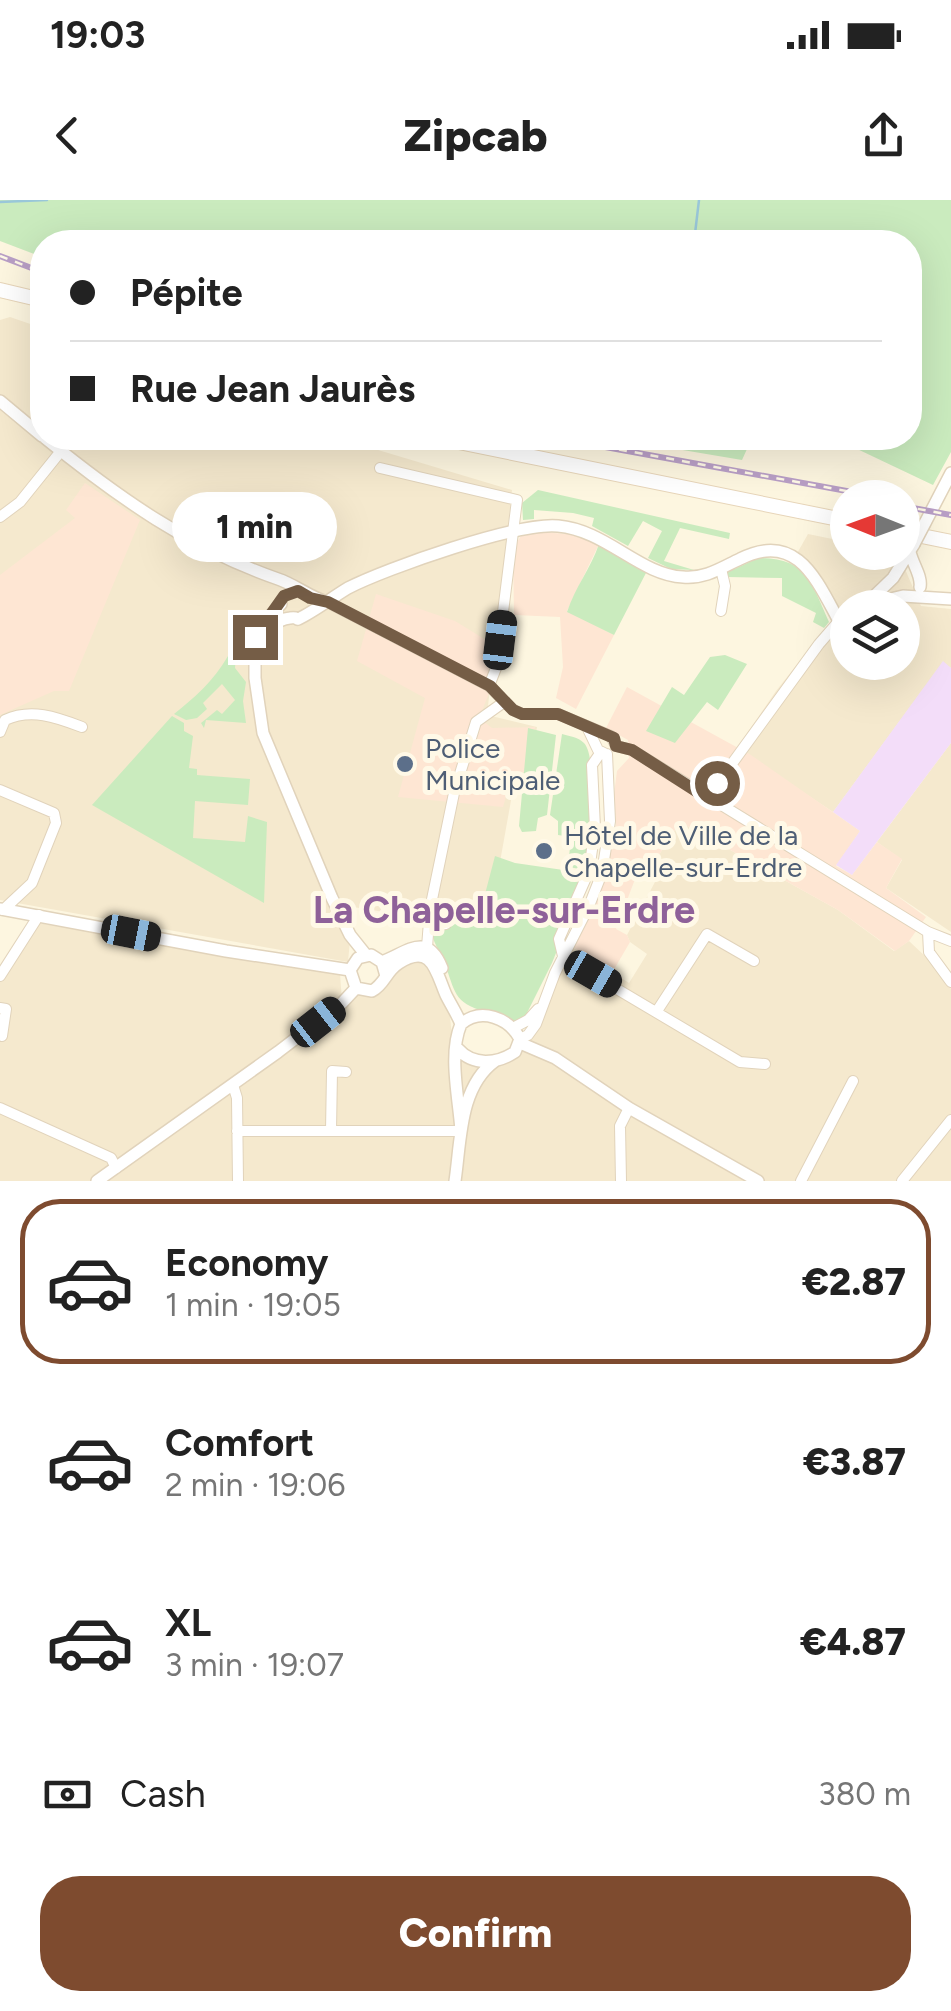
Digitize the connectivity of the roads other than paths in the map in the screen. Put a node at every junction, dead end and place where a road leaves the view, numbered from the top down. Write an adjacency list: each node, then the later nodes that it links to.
1 (0, 290): 2 (main road)
2 (30, 297)
3 (0, 401): 4 (street)
4 (30, 425)
5 (497, 450): 10 (main road)
6 (61, 451): 9 (street); 20 (street)
7 (380, 468): 11 (street)
8 (951, 473): 12 (street, bridge)
9 (0, 516)
10 (830, 517)
11 (513, 532): 15 (street); 29 (street); 35 (street)
12 (920, 533)
13 (920, 536): 14 (main road)
14 (951, 542)
15 (720, 570): 26 (street); 30 (street)
16 (898, 570): 19 (street)
17 (904, 570): 19 (street)
18 (914, 570): 23 (street)
19 (895, 575): 21 (street); 22 (street)
20 (270, 577): 24 (street); 28 (street)
21 (880, 590)
22 (902, 590)
23 (913, 590)
24 (302, 593): 28 (street); 29 (street); 31 (street)
25 (920, 595): 27 (street)
26 (830, 599)
27 (951, 599)
28 (282, 602): 32 (street); 34 (street)
29 (328, 602): 31 (street); 35 (street)
30 (721, 610)
31 (308, 613): 32 (street)
32 (289, 618): 34 (street)
33 (830, 633): 42 (street)
34 (256, 634): 52 (street)
35 (490, 686): 36 (street)
36 (504, 702): 38 (street); 46 (street)
37 (82, 727): 39 (street)
38 (587, 727): 40 (street); 40 (street)
39 (0, 732)
40 (605, 749): 42 (street); 50 (street)
41 (0, 790): 43 (street)
42 (707, 798): 47 (street)
43 (1, 909): 44 (street)
44 (39, 916): 52 (street); 54 (street)
45 (446, 924): 46 (street)
46 (429, 926): 49 (street)
47 (928, 932): 48 (street); 56 (street)
48 (951, 941)
49 (427, 947): 53 (street); 60 (street)
50 (563, 957): 59 (street); 63 (street)
51 (754, 961): 59 (street)
52 (357, 962): 53 (street); 57 (street)
53 (382, 962): 55 (street)
54 (0, 976)
55 (386, 976): 57 (street); 61 (street)
56 (951, 982)
57 (356, 988): 69 (street)
58 (0, 1008): 62 (street)
59 (657, 1011): 66 (street)
60 (474, 1015): 61 (street); 63 (street)
61 (461, 1024): 64 (street)
62 (2, 1036)
63 (518, 1036): 65 (street); 71 (street)
64 (458, 1049): 65 (street); 75 (street)
65 (496, 1060): 75 (street)
66 (765, 1064)
67 (346, 1072): 74 (street)
68 (852, 1081): 82 (street)
69 (234, 1085): 73 (street); 76 (street)
70 (0, 1108): 76 (street)
71 (629, 1108): 80 (street); 81 (street)
72 (951, 1120): 83 (street)
73 (238, 1131): 74 (street); 78 (street)
74 (331, 1131): 75 (street)
75 (461, 1131): 79 (street)
76 (116, 1168): 77 (street)
77 (97, 1181)
78 (238, 1181)
79 (455, 1181)
80 (621, 1181)
81 (758, 1181)
82 (801, 1181)
83 (902, 1181)

